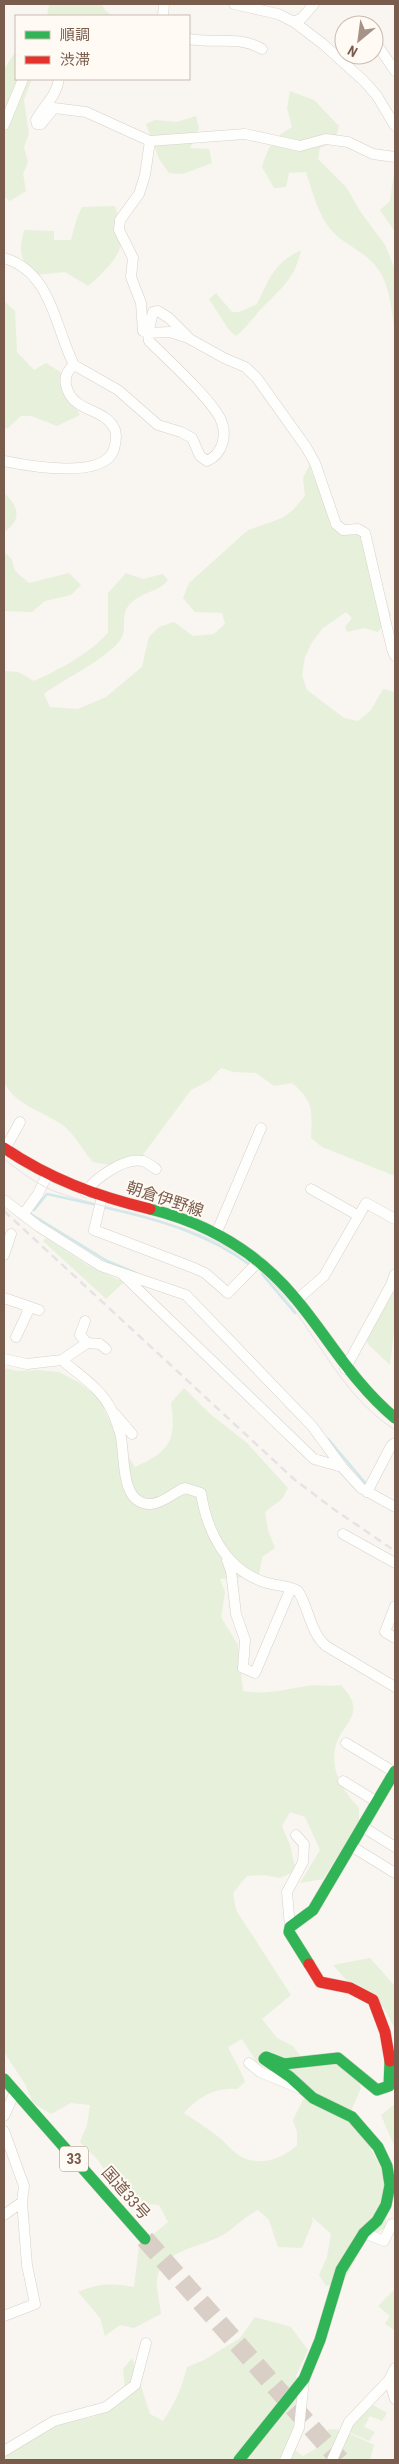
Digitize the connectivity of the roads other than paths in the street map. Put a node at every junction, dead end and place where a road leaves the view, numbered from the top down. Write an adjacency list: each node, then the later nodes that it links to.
1 (234, 4): 3 (street)
2 (314, 4): 4 (street)
3 (248, 6): 4 (street)
4 (294, 22): 12 (street)
5 (190, 39): 6 (street)
6 (262, 49)
7 (384, 55): 8 (street)
8 (395, 71)
9 (23, 80): 11 (street)
10 (59, 80): 13 (street)
11 (4, 125)
12 (395, 126)
13 (150, 141): 14 (street); 16 (street)
14 (395, 157)
15 (4, 258): 18 (street)
16 (148, 334): 17 (street); 17 (street); 18 (street)
17 (188, 338): 20 (street)
18 (74, 366): 19 (street)
19 (4, 461)
20 (395, 656)
21 (20, 1122): 23 (street)
22 (261, 1128): 34 (street)
23 (4, 1149): 25 (main road, 朝倉伊野線)
24 (156, 1169): 27 (street)
25 (47, 1175): 27 (main road, 朝倉伊野線); 30 (street)
26 (312, 1189): 31 (street)
27 (85, 1192): 28 (main road, 朝倉伊野線)
28 (102, 1197): 34 (main road, 朝倉伊野線); 36 (street)
29 (4, 1200): 30 (street)
30 (23, 1215): 37 (street)
31 (359, 1216): 32 (street); 40 (street)
32 (395, 1219)
33 (11, 1234): 35 (street)
34 (216, 1234): 36 (main road, 朝倉伊野線)
35 (4, 1255)
36 (259, 1261): 40 (main road, 朝倉伊野線)
37 (122, 1274): 53 (street); 53 (street)
38 (395, 1274): 47 (street)
39 (4, 1298): 42 (street)
40 (298, 1298): 47 (main road, 朝倉伊野線)
41 (85, 1321): 43 (street)
42 (16, 1337)
43 (87, 1343): 44 (street); 46 (street)
44 (106, 1350)
45 (4, 1359): 46 (street)
46 (62, 1360): 49 (street)
47 (345, 1369): 50 (main road, 朝倉伊野線)
48 (395, 1403): 50 (street)
49 (112, 1411): 51 (street); 57 (street)
50 (392, 1416)
51 (132, 1434)
52 (395, 1444): 54 (street)
53 (342, 1467): 54 (street)
54 (367, 1492): 55 (street)
55 (395, 1507)
56 (343, 1534): 58 (street)
57 (228, 1557): 59 (street); 59 (street)
58 (395, 1563)
59 (291, 1588): 62 (street)
60 (395, 1606): 61 (street)
61 (395, 1638)
62 (395, 1687)
63 (346, 1744): 64 (street)
64 (395, 1772): 66 (main road)
65 (343, 1781): 67 (street)
66 (390, 1791): 67 (main road)
67 (377, 1802): 68 (main road)
68 (362, 1827): 70 (main road); 71 (street)
69 (296, 1835): 73 (street)
70 (351, 1846): 72 (street); 73 (main road)
71 (395, 1846)
72 (395, 1872)
73 (290, 1927): 76 (main road)
74 (249, 2064): 76 (street)
75 (4, 2079): 77 (main road, 国道33号 / 33)
76 (304, 2090): 83 (main road)
77 (16, 2092): 78 (street); 84 (main road, 国道33号 / 33)
78 (4, 2116)
79 (4, 2131): 80 (street)
80 (22, 2202): 81 (street); 85 (street)
81 (4, 2215)
82 (392, 2224): 83 (street)
83 (364, 2233): 88 (main road)
84 (145, 2239)
85 (4, 2316)
86 (146, 2342): 91 (street)
87 (395, 2368): 89 (street)
88 (304, 2379): 92 (main road); 93 (street)
89 (389, 2380): 90 (street); 94 (street)
90 (395, 2399)
91 (4, 2451)
92 (239, 2460)
93 (285, 2460)
94 (332, 2460)

